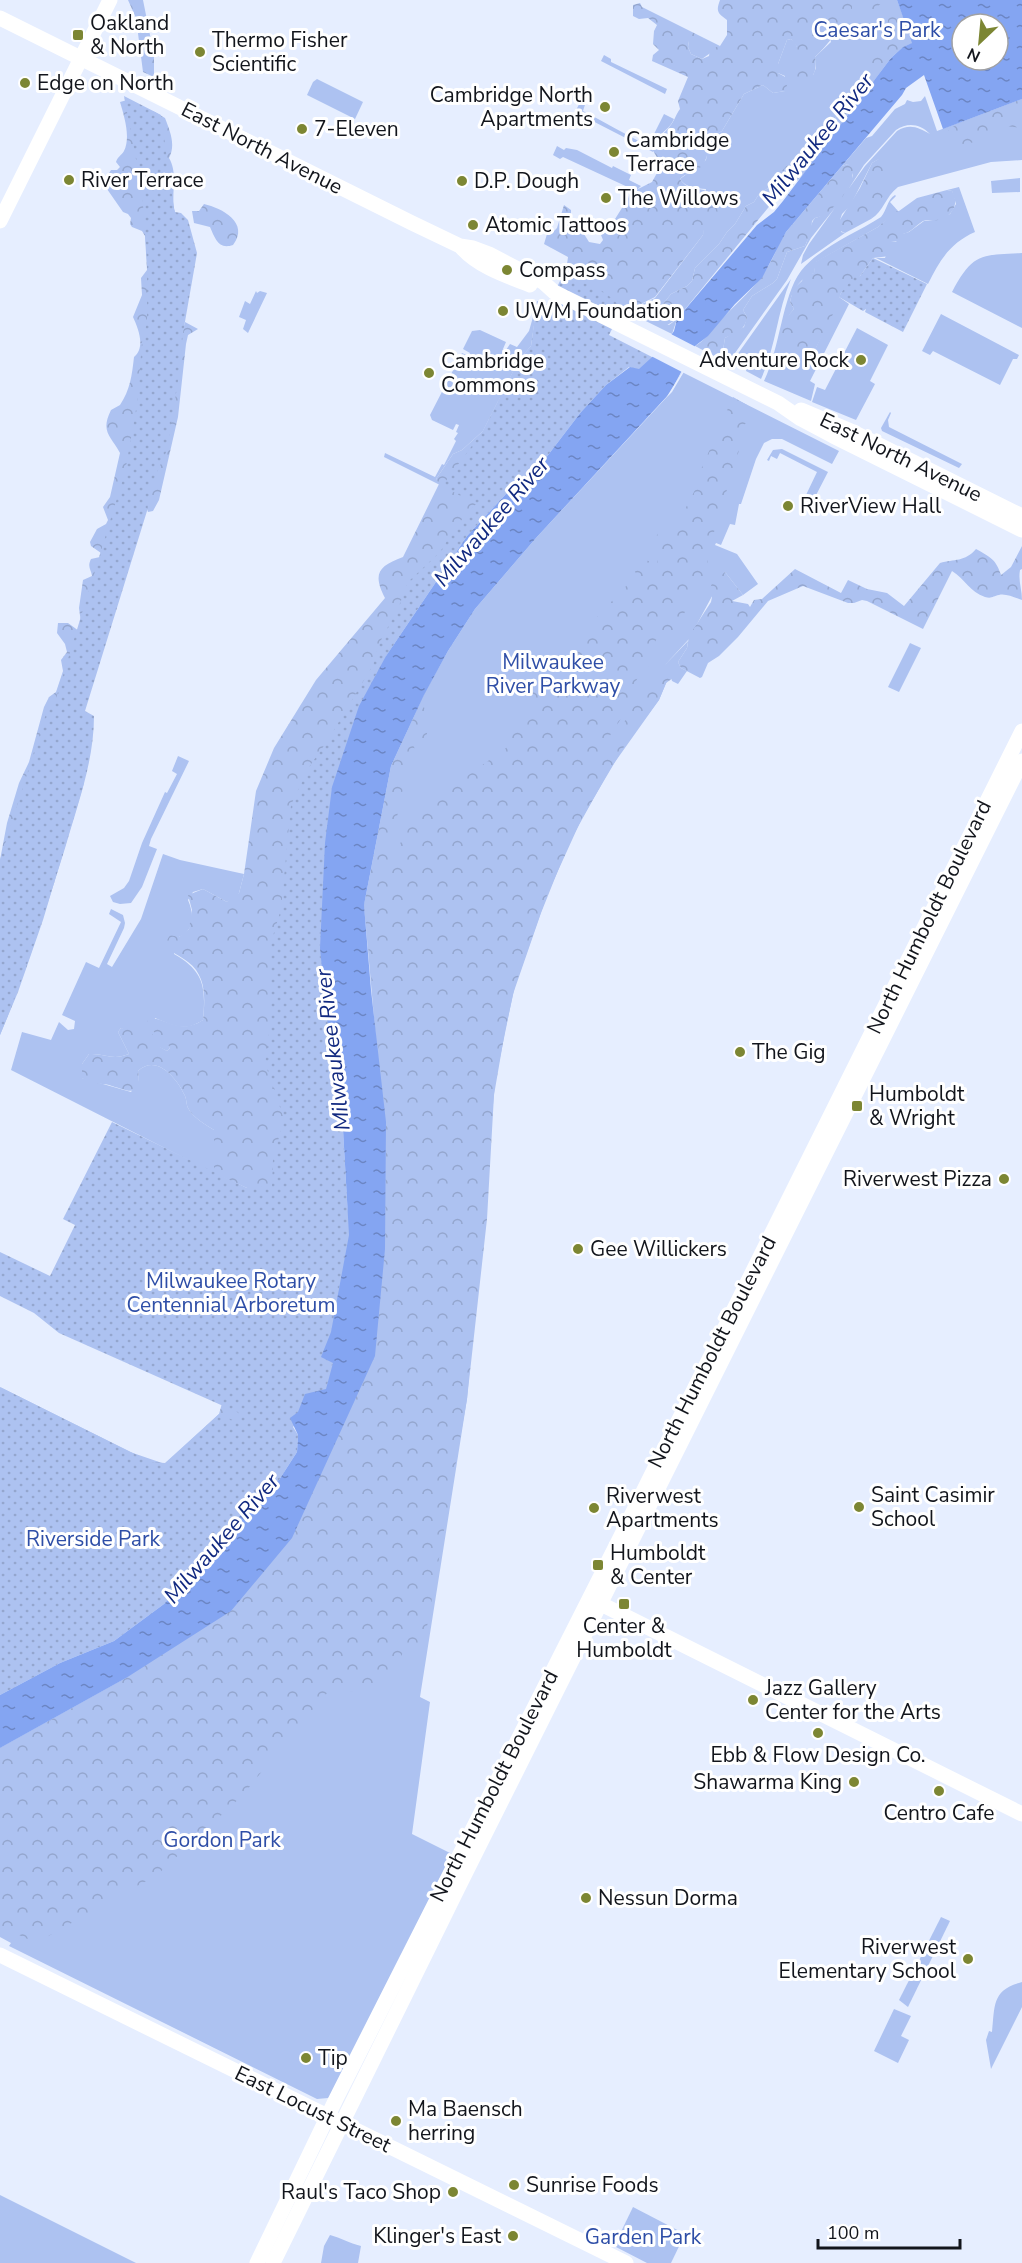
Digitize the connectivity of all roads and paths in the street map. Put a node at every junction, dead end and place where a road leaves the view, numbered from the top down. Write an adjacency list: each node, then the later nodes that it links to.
1 (108, 4): 3 (main road)
2 (0, 18): 3 (main road, East North Avenue)
3 (82, 58): 4 (main road); 5 (main road, East North Avenue)
4 (0, 221)
5 (954, 489): 6 (main road, East North Avenue); 7 (main road, East North Avenue)
6 (1022, 516)
7 (1022, 530)
8 (1022, 731): 10 (main road, North Humboldt Boulevard)
9 (1022, 761): 10 (main road, North Humboldt Boulevard)
10 (597, 1598): 11 (main road); 13 (main road, North Humboldt Boulevard); 14 (main road)
11 (1022, 1814)
12 (1, 1956): 13 (main road, East Locust Street)
13 (327, 2117): 14 (main road, East Locust Street); 15 (main road, North Humboldt Boulevard)
14 (342, 2124): 16 (main road); 17 (main road, East Locust Street)
15 (257, 2263)
16 (273, 2263)
17 (626, 2263)

